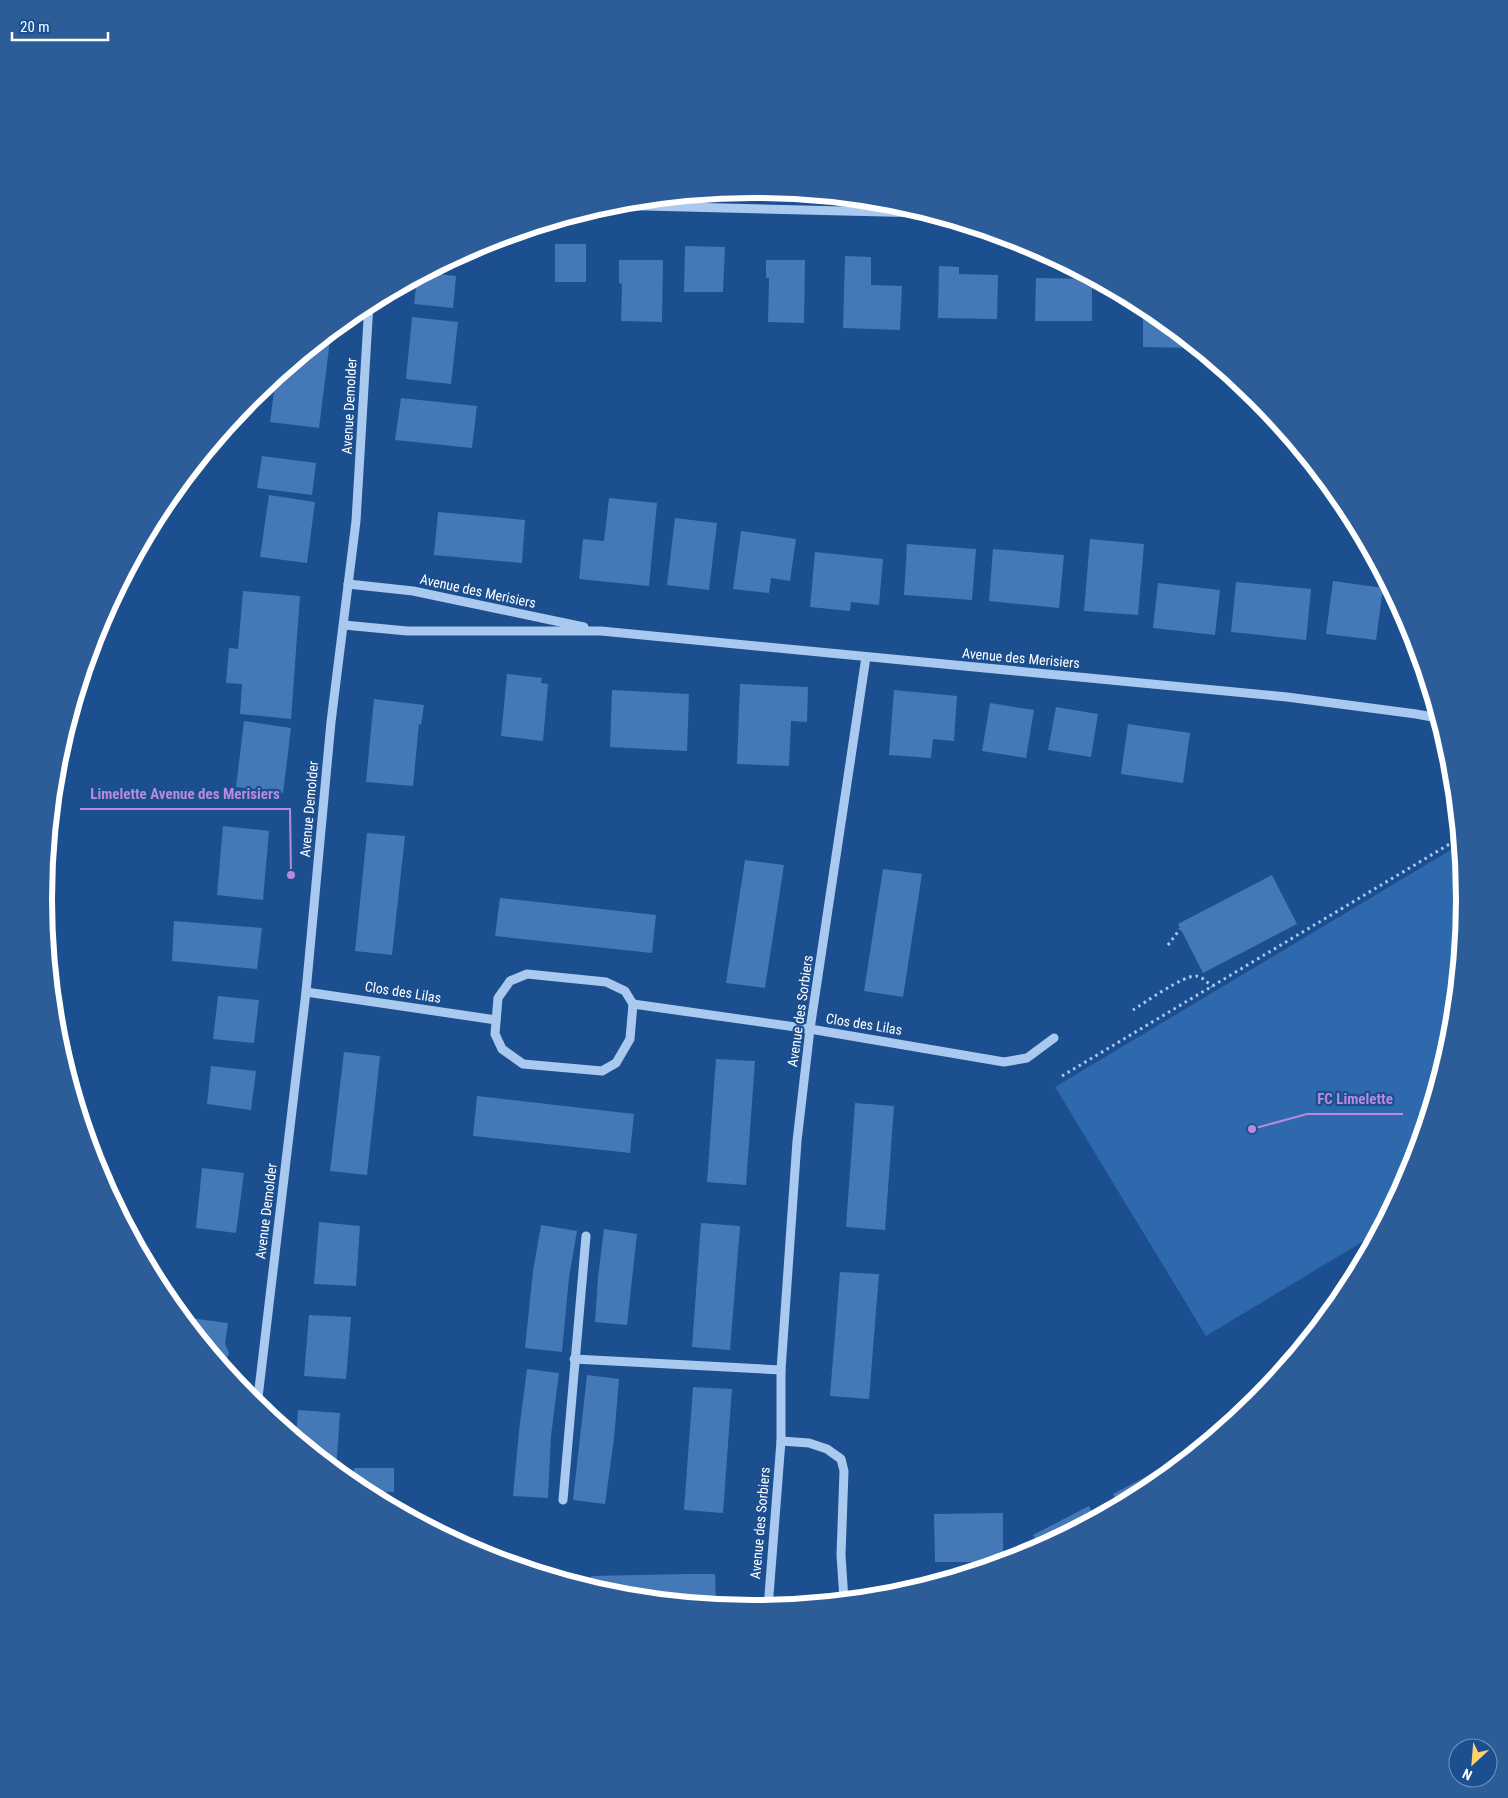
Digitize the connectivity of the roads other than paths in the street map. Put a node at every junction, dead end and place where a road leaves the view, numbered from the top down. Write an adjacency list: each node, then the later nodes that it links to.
1 (644, 207): 2 (street)
2 (897, 212)
3 (368, 313): 4 (street, Avenue Demolder)
4 (348, 584): 5 (street, Avenue Demolder); 6 (street, Avenue des Merisiers)
5 (344, 625): 6 (street, Avenue des Merisiers); 9 (street, Avenue Demolder)
6 (601, 631): 7 (street, Avenue des Merisiers)
7 (866, 657): 8 (street, Avenue des Merisiers); 12 (street, Avenue des Sorbiers)
8 (1432, 717)
9 (306, 992): 11 (street, Clos des Lilas); 17 (street, Avenue Demolder)
10 (632, 1004): 11 (street); 11 (street); 12 (street, Clos des Lilas)
11 (496, 1020)
12 (810, 1030): 13 (street, Clos des Lilas); 16 (street, Avenue des Sorbiers)
13 (1054, 1038)
14 (586, 1236): 15 (street)
15 (574, 1359): 16 (street); 19 (street)
16 (781, 1370): 18 (street, Avenue des Sorbiers)
17 (258, 1395)
18 (781, 1441): 20 (street); 21 (street, Avenue des Sorbiers)
19 (563, 1500)
20 (844, 1594)
21 (769, 1600)

